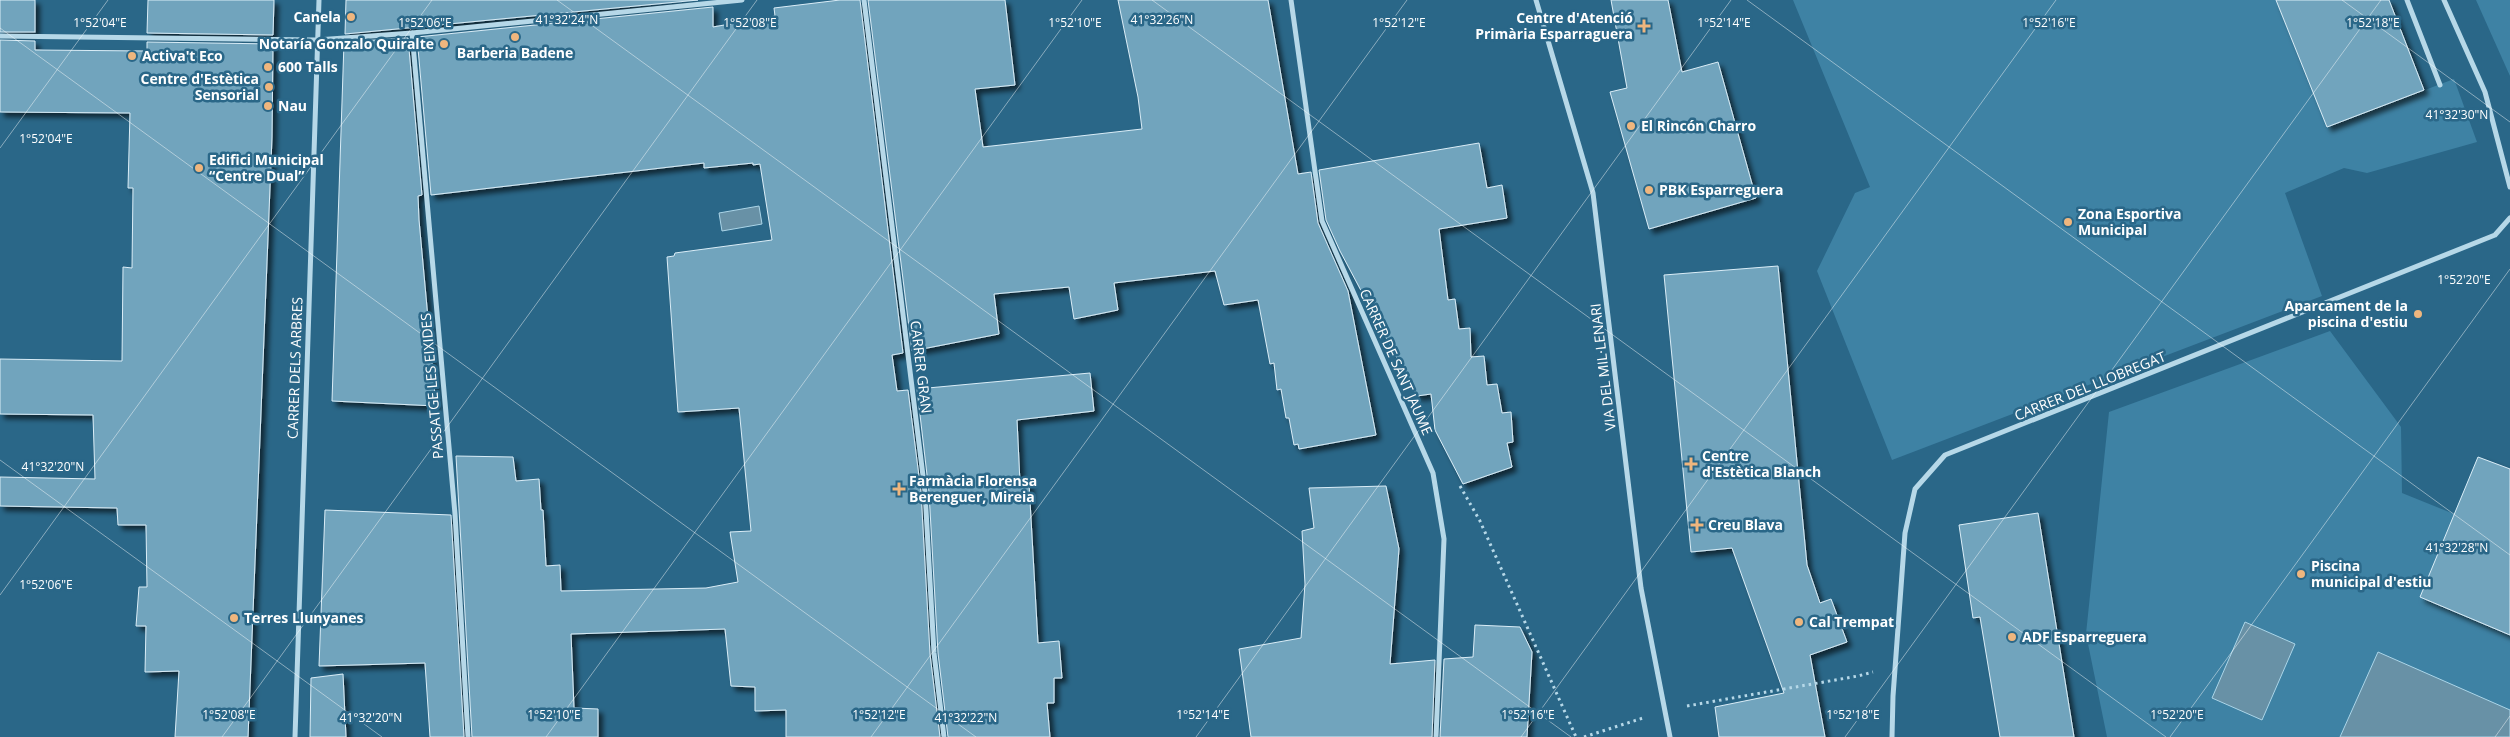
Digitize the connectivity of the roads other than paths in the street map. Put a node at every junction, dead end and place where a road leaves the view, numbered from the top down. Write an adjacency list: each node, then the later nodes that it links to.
1 (319, 0): 10 (street, CARRER DELS ARBRES)
2 (742, 0): 8 (street)
3 (864, 0): 16 (street, CARRER GRAN)
4 (1290, 0): 17 (street, CARRER DE SANT JAUME)
5 (1536, 0): 18 (street, VIA DEL MIL·LENARI)
6 (2407, 0): 11 (street)
7 (2444, 0): 12 (street)
8 (412, 33): 10 (street); 15 (street, PASSATGE LES EIXIDES)
9 (0, 36): 10 (street)
10 (317, 40): 14 (street, CARRER DELS ARBRES)
11 (2440, 85)
12 (2510, 187)
13 (2510, 218): 19 (street, CARRER DEL LLOBREGAT)
14 (295, 737)
15 (468, 737)
16 (944, 737)
17 (1436, 737)
18 (1670, 737)
19 (1892, 737)

